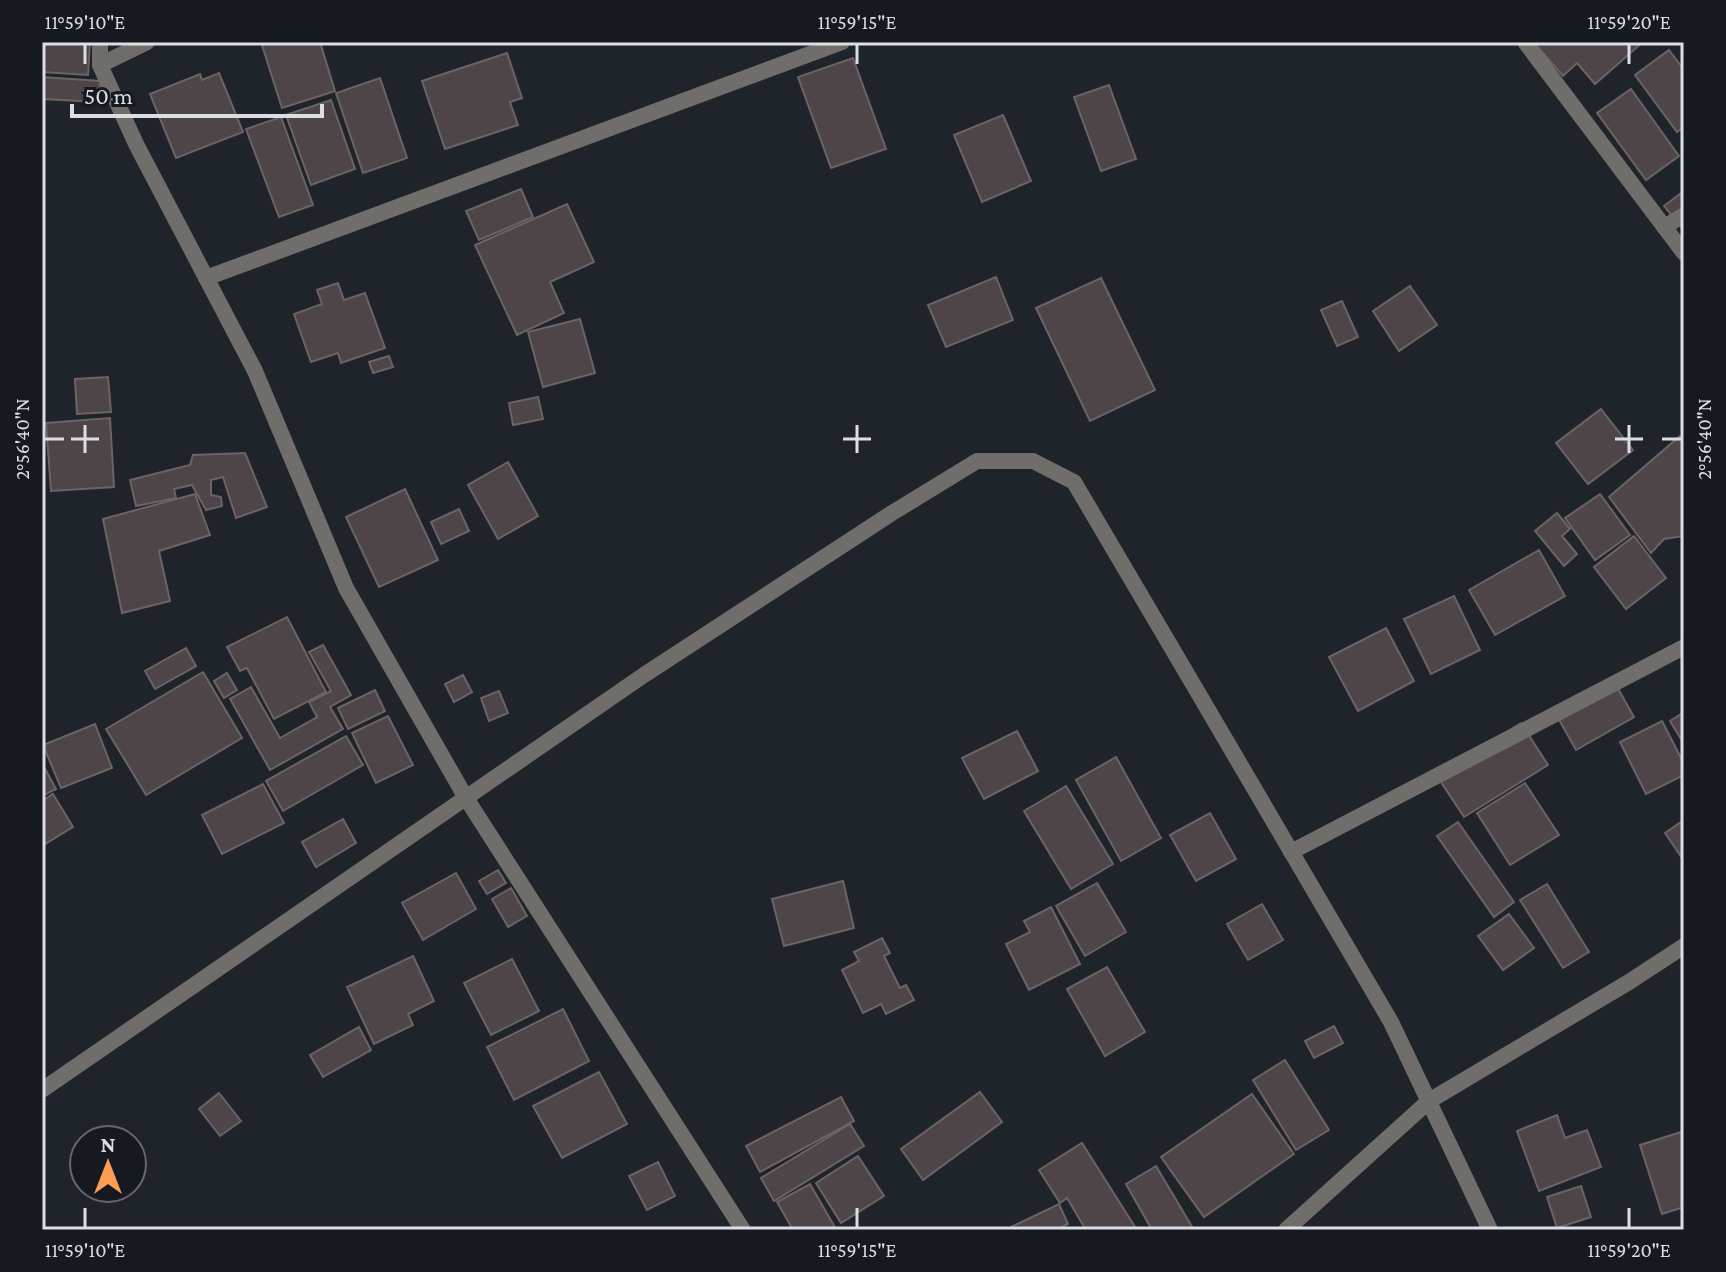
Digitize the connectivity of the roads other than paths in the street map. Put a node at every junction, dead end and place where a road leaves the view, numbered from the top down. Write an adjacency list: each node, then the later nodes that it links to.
1 (100, 42): 5 (street)
2 (147, 42): 5 (street)
3 (842, 42): 9 (street)
4 (1525, 42): 7 (street)
5 (100, 65): 9 (street)
6 (1684, 215): 7 (street)
7 (1664, 227): 8 (street)
8 (1684, 253)
9 (206, 278): 11 (street)
10 (1684, 647): 12 (street)
11 (466, 798): 12 (street); 14 (street); 16 (street)
12 (1291, 852): 15 (street)
13 (1684, 946): 15 (street)
14 (42, 1090)
15 (1429, 1101): 17 (street); 18 (street)
16 (743, 1230)
17 (1286, 1230)
18 (1490, 1230)

